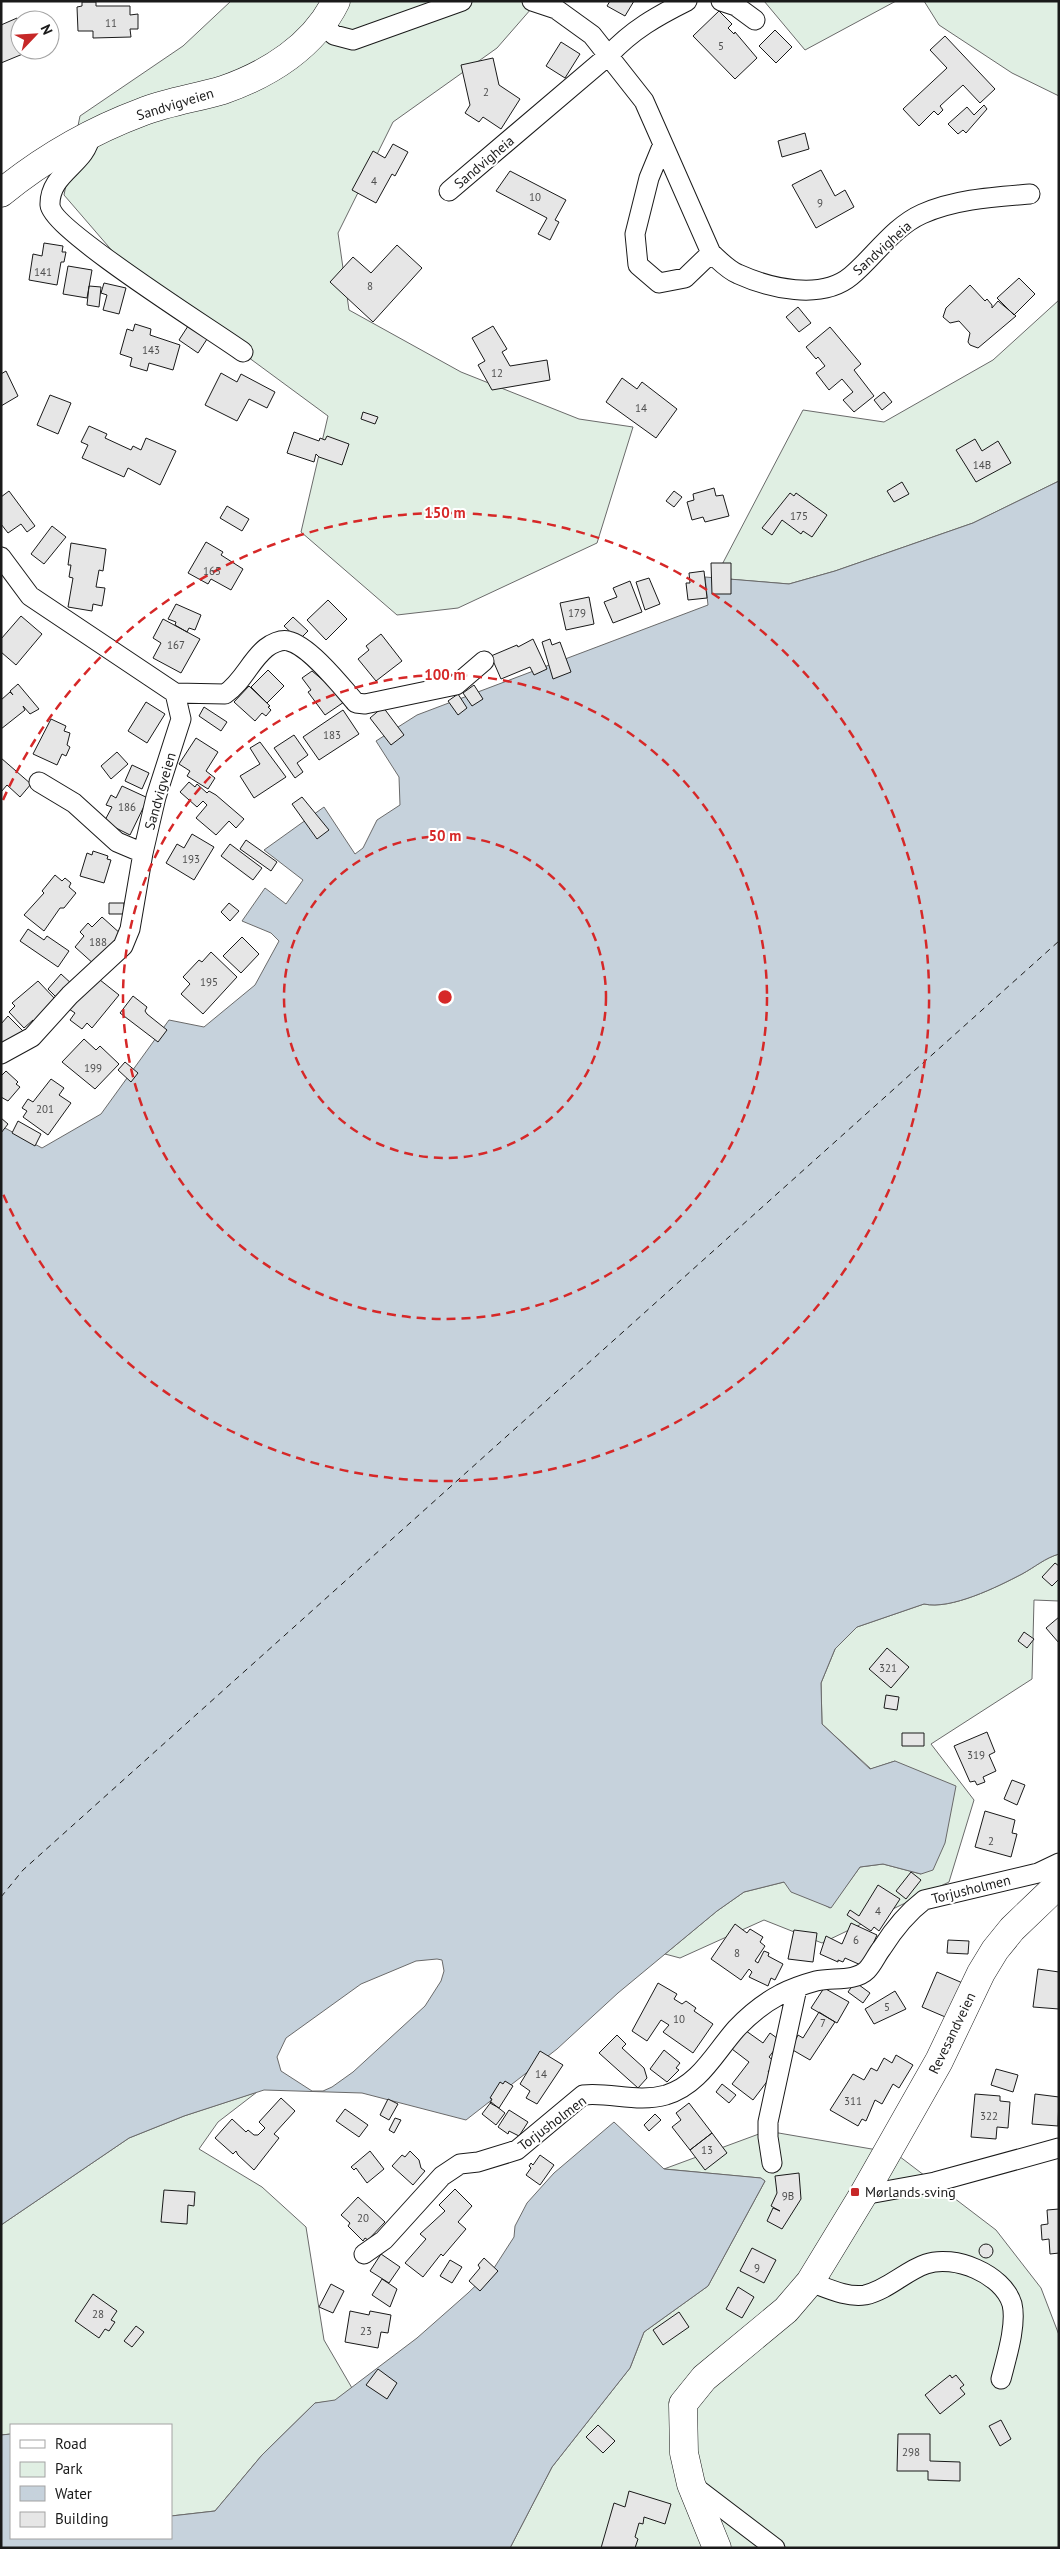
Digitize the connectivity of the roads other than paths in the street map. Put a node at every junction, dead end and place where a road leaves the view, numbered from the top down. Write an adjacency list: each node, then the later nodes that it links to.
1 (336, 1): 7 (main road, Sandvigveien)
2 (462, 1): 7 (street)
3 (532, 1): 8 (street, Sandvigheia)
4 (687, 1): 8 (street)
5 (721, 1): 6 (street)
6 (756, 20)
7 (322, 24): 9 (main road, Sandvigveien)
8 (609, 55): 10 (street, Sandvigheia); 11 (street, Sandvigheia)
9 (90, 134): 12 (main road, Sandvigveien); 15 (street)
10 (663, 144): 14 (street, Sandvigheia); 14 (street)
11 (449, 191)
12 (1, 193)
13 (1030, 194): 14 (street, Sandvigheia)
14 (710, 253)
15 (243, 352)
16 (1, 557): 18 (street)
17 (484, 661): 18 (street)
18 (175, 693): 20 (street, Sandvigveien)
19 (39, 782): 20 (street)
20 (143, 853): 21 (street, Sandvigveien)
21 (1, 1054)
22 (1059, 1863): 24 (street, Torjusholmen)
23 (1059, 1884): 27 (main road, Revesandveien)
24 (797, 1988): 26 (street); 28 (street, Torjusholmen)
25 (1059, 2148): 27 (street)
26 (772, 2163)
27 (863, 2195): 29 (main road, Revesandveien)
28 (364, 2254)
29 (810, 2282): 30 (street); 31 (main road, Revesandveien)
30 (1001, 2379)
31 (691, 2484): 32 (main road, Revesandveien); 33 (street)
32 (717, 2548)
33 (775, 2548)

